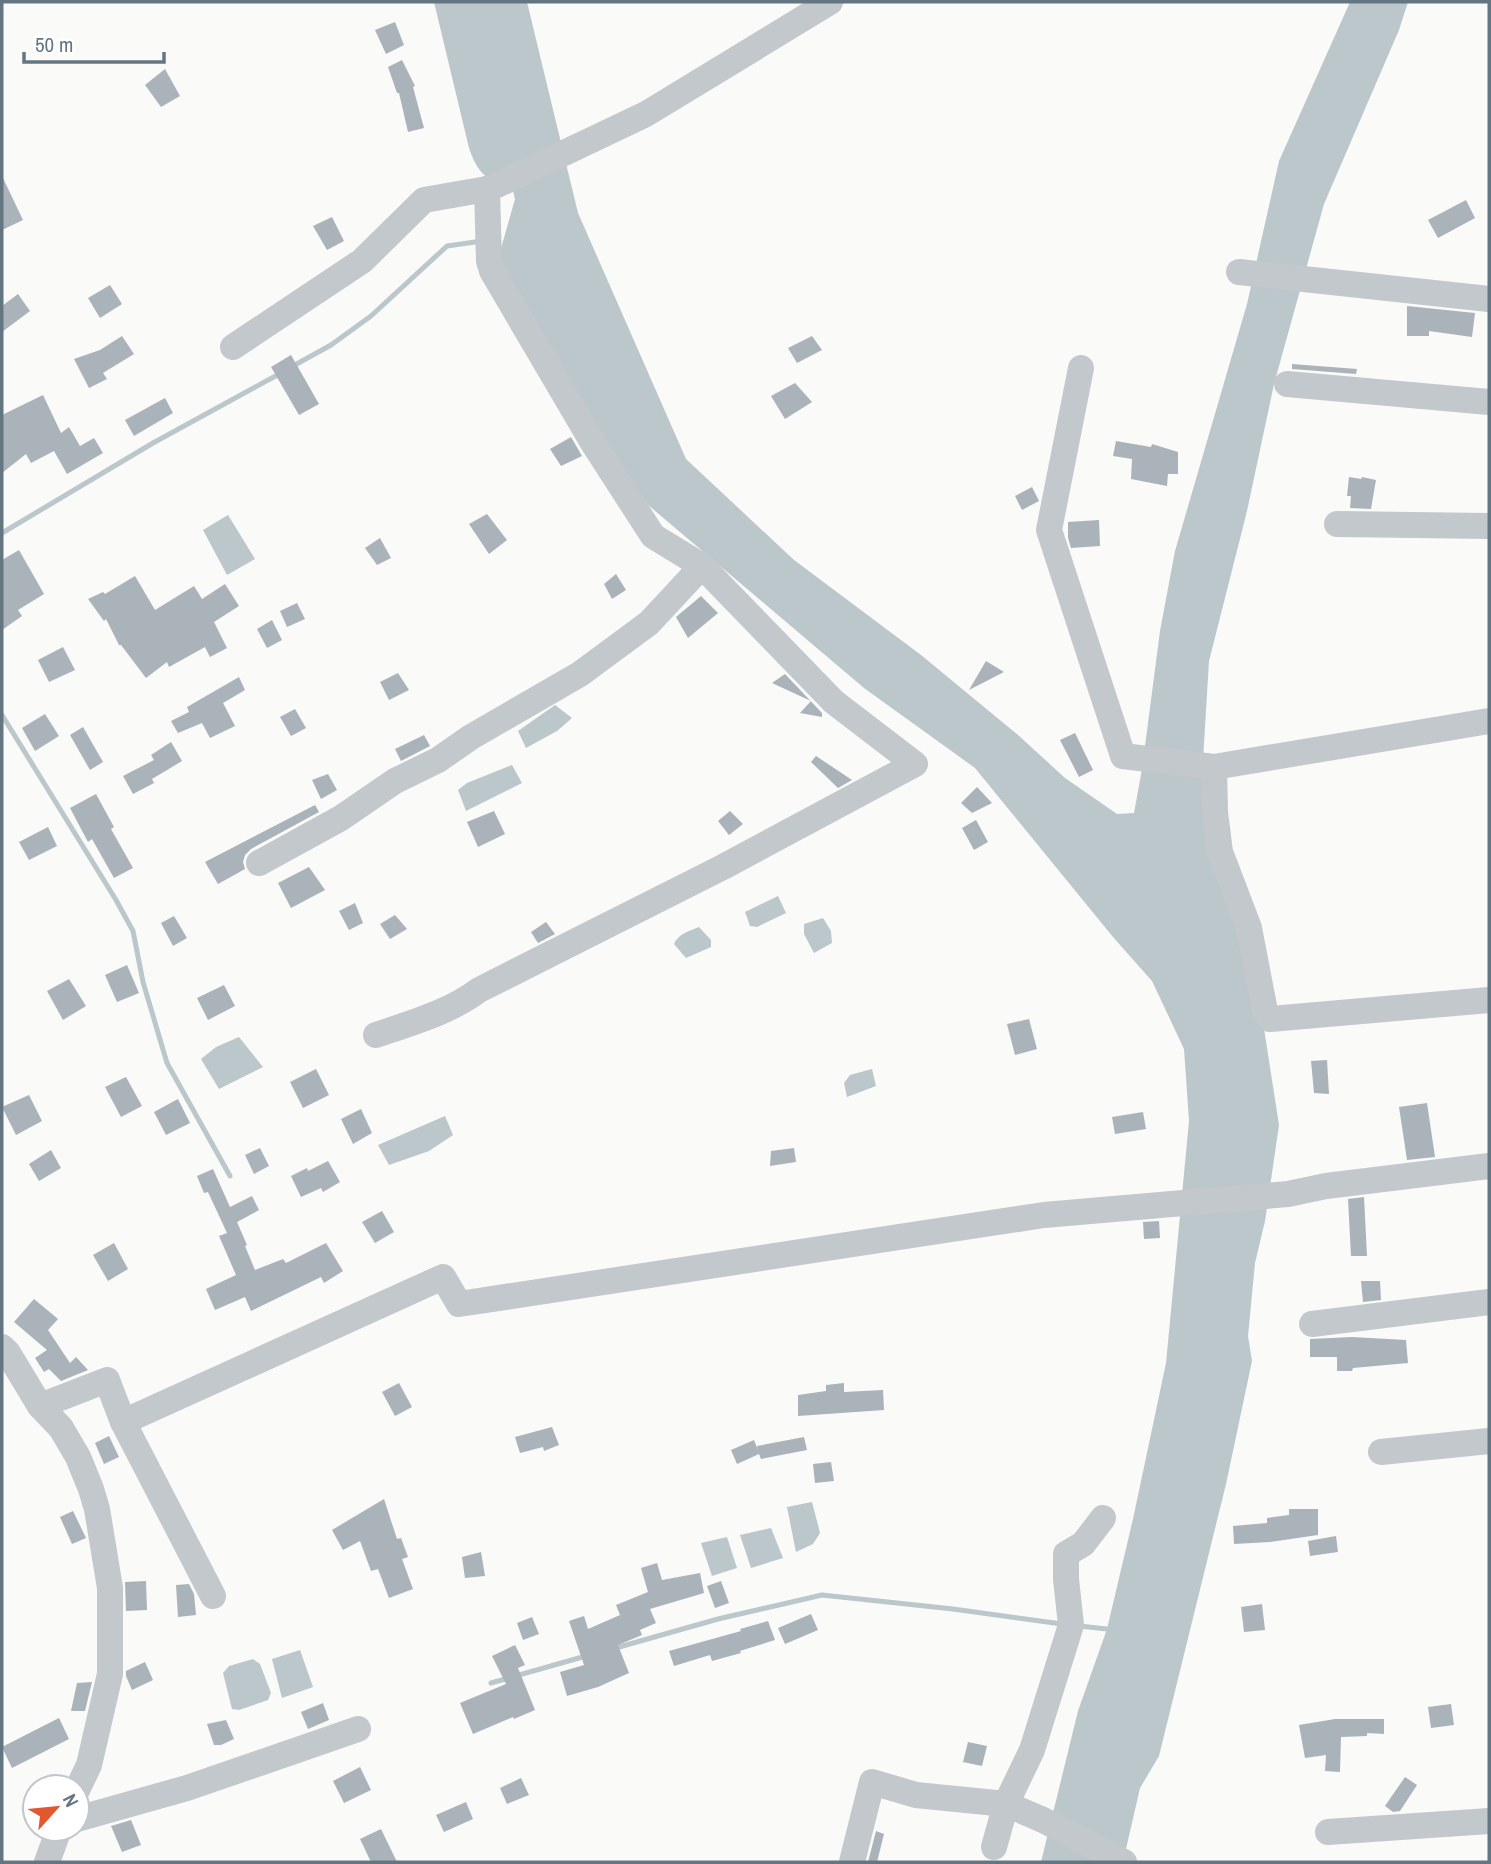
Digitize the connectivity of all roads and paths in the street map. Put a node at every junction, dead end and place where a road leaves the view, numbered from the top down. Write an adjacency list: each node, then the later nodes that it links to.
1 (830, 2): 2 (street)
2 (490, 193): 5 (street); 11 (street)
3 (1245, 272): 4 (street)
4 (1489, 299)
5 (233, 348)
6 (1081, 368): 13 (street)
7 (1287, 384): 8 (street)
8 (1489, 402)
9 (1337, 524): 10 (street)
10 (1489, 526)
11 (702, 566): 14 (street); 16 (street)
12 (1489, 721): 13 (street)
13 (1211, 766): 15 (street)
14 (259, 863)
15 (1489, 1000)
16 (376, 1035)
17 (1489, 1166): 22 (street)
18 (1489, 1302): 19 (street)
19 (1312, 1324)
20 (2, 1347): 21 (street)
21 (40, 1406): 22 (street); 28 (street)
22 (123, 1422): 26 (street)
23 (1489, 1441): 24 (street)
24 (1381, 1452)
25 (1103, 1518): 29 (street)
26 (213, 1596)
27 (358, 1729): 30 (street)
28 (85, 1773)
29 (1006, 1804): 34 (street); 36 (street); 37 (street)
30 (91, 1815)
31 (1489, 1821): 32 (street)
32 (1328, 1832)
33 (54, 1843): 35 (street)
34 (994, 1847)
35 (47, 1862)
36 (852, 1862)
37 (1124, 1862)

